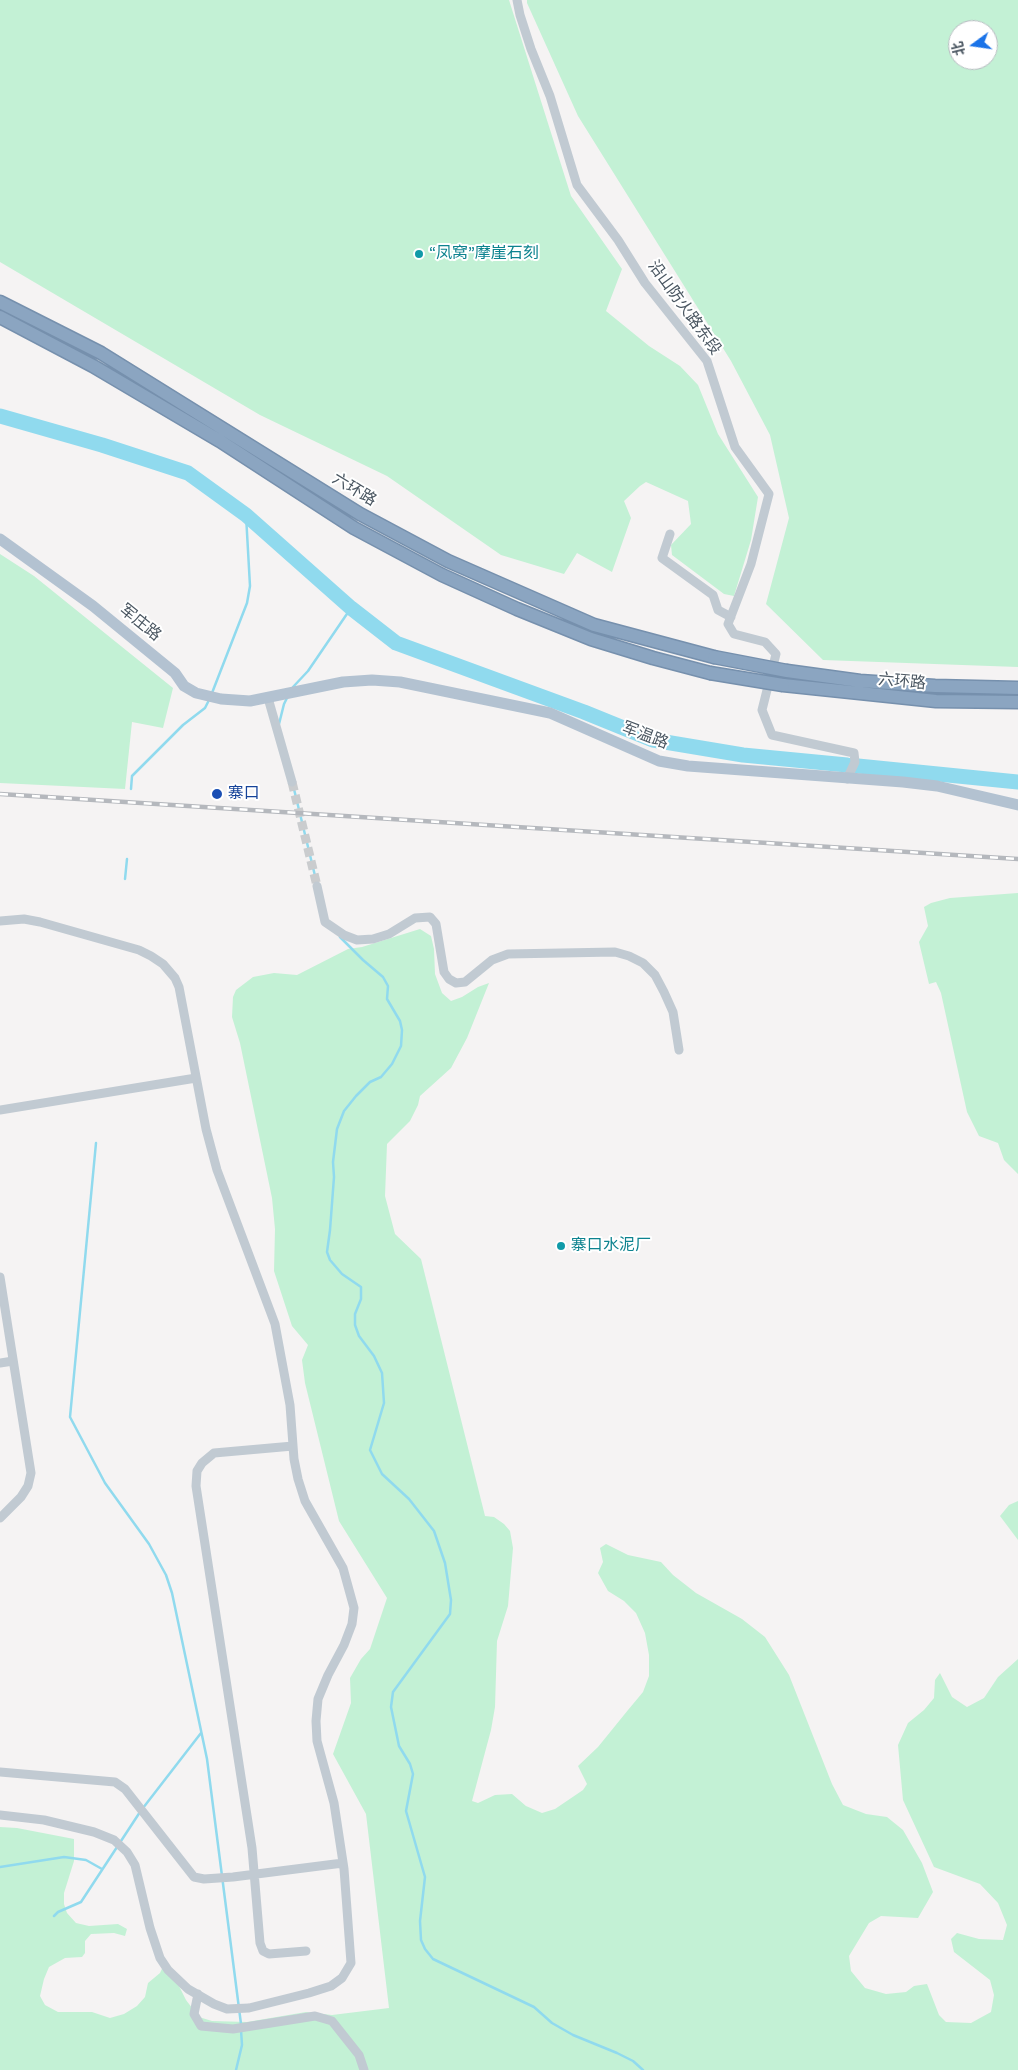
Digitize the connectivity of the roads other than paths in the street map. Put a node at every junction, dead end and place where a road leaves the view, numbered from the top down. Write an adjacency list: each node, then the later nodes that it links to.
1 (517, 0): 6 (street, 沿山防火路东段)
2 (0, 302): 7 (highway, 六环路, bridge)
3 (0, 317): 9 (highway, 六环路, bridge)
4 (670, 534): 6 (street)
5 (0, 539): 8 (main road, 军庄路)
6 (731, 617): 10 (street)
7 (1018, 688)
8 (268, 698): 10 (main road, 军温路); 11 (street)
9 (1018, 702)
10 (847, 779): 12 (main road, 军温路)
11 (292, 782)
12 (1018, 805)
13 (317, 886): 15 (street)
14 (0, 921): 16 (street)
15 (679, 1050)
16 (196, 1078): 17 (street); 21 (street)
17 (0, 1110)
18 (0, 1277): 19 (street)
19 (13, 1361): 20 (street); 22 (street)
20 (0, 1363)
21 (293, 1446): 25 (street); 26 (street)
22 (0, 1518)
23 (0, 1772): 26 (street)
24 (0, 1815): 28 (street)
25 (343, 1863): 26 (street); 28 (street)
26 (254, 1874): 27 (street)
27 (306, 1951)
28 (198, 1994): 29 (street)
29 (364, 2070)

